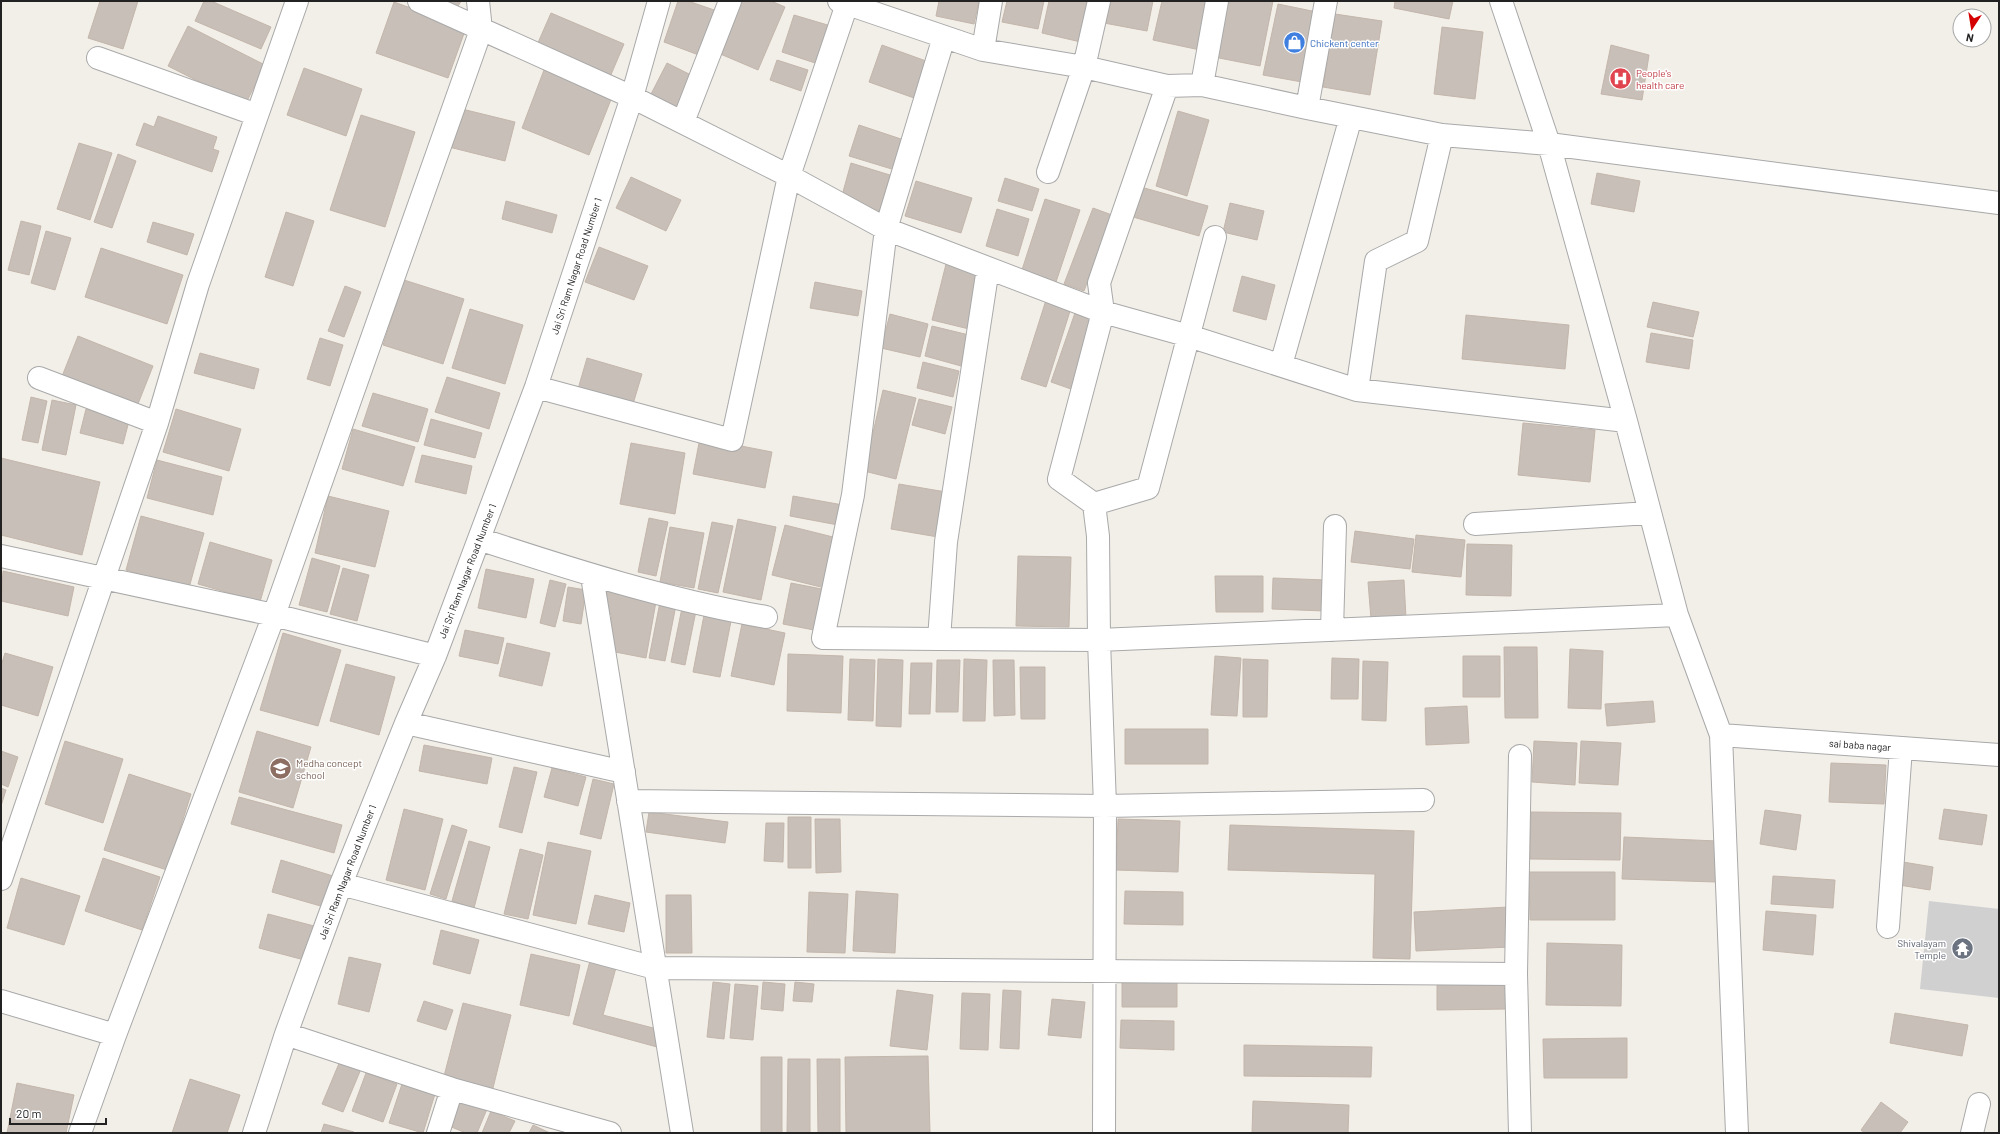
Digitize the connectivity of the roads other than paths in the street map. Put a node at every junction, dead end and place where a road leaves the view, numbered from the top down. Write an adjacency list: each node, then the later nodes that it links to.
1 (297, 1): 22 (street)
2 (419, 1): 13 (street)
3 (478, 1): 13 (street)
4 (659, 1): 20 (street, Jai Sri Ram Nagar Road Number 1)
5 (730, 1): 24 (street)
6 (991, 1): 15 (street)
7 (1098, 1): 17 (street)
8 (1217, 1): 18 (street)
9 (1326, 1): 21 (street)
10 (1501, 1): 26 (street)
11 (843, 3): 12 (street); 28 (street)
12 (880, 8): 14 (street)
13 (481, 30): 20 (street); 49 (street)
14 (944, 37): 15 (street); 30 (street)
15 (983, 50): 17 (street)
16 (98, 58): 22 (street)
17 (1084, 67): 19 (street); 27 (street)
18 (1202, 85): 19 (street); 21 (street)
19 (1167, 86): 33 (street)
20 (632, 97): 24 (street); 37 (street, Jai Sri Ram Nagar Road Number 1)
21 (1306, 108): 23 (street)
22 (257, 115): 40 (street)
23 (1351, 117): 25 (street); 35 (street)
24 (683, 122): 28 (street)
25 (1442, 135): 26 (street); 38 (street)
26 (1549, 144): 29 (street); 39 (street)
27 (1048, 172)
28 (789, 176): 30 (street); 37 (street)
29 (1999, 203)
30 (886, 229): 32 (street); 53 (street)
31 (1215, 237): 34 (street)
32 (988, 268): 33 (street); 53 (street)
33 (1103, 312): 34 (street); 41 (street)
34 (1189, 336): 35 (street); 41 (street)
35 (1281, 365): 38 (street)
36 (39, 378): 40 (street)
37 (536, 387): 45 (street, Jai Sri Ram Nagar Road Number 1)
38 (1357, 390): 39 (street)
39 (1626, 421): 42 (street)
40 (157, 423): 48 (street)
41 (1094, 504): 54 (street)
42 (1650, 514): 43 (street); 50 (street)
43 (1475, 524)
44 (1335, 526): 52 (street)
45 (479, 539): 47 (street); 55 (street, Jai Sri Ram Nagar Road Number 1)
46 (1, 556): 48 (street)
47 (592, 576): 51 (street); 61 (street)
48 (105, 579): 49 (street); 65 (street)
49 (274, 615): 55 (street); 73 (street)
50 (1677, 615): 52 (street); 57 (street)
51 (766, 617)
52 (1332, 630): 54 (street)
53 (939, 639): 54 (street)
54 (1099, 640): 64 (street)
55 (435, 656): 56 (street, Jai Sri Ram Nagar Road Number 1)
56 (406, 723): 61 (street); 66 (street, Jai Sri Ram Nagar Road Number 1)
57 (1721, 735): 58 (street, sai baba nagar); 83 (street)
58 (1901, 748): 59 (street, sai baba nagar); 67 (street)
59 (1999, 755)
60 (1520, 756): 70 (street)
61 (624, 772): 63 (street)
62 (1423, 800): 64 (street)
63 (628, 801): 64 (street); 68 (street)
64 (1105, 806): 69 (street)
65 (1, 879)
66 (341, 884): 68 (street); 72 (street, Jai Sri Ram Nagar Road Number 1)
67 (1888, 927)
68 (655, 968): 69 (street); 80 (street)
69 (1104, 972): 70 (street); 81 (street)
70 (1516, 974): 82 (street)
71 (1, 1001): 73 (street)
72 (286, 1034): 74 (street); 77 (street, Jai Sri Ram Nagar Road Number 1)
73 (116, 1035): 76 (street)
74 (452, 1089): 78 (street); 79 (street)
75 (1979, 1104): 84 (street)
76 (80, 1133)
77 (254, 1133)
78 (438, 1133)
79 (610, 1133)
80 (682, 1133)
81 (1104, 1133)
82 (1520, 1133)
83 (1737, 1133)
84 (1972, 1133)

